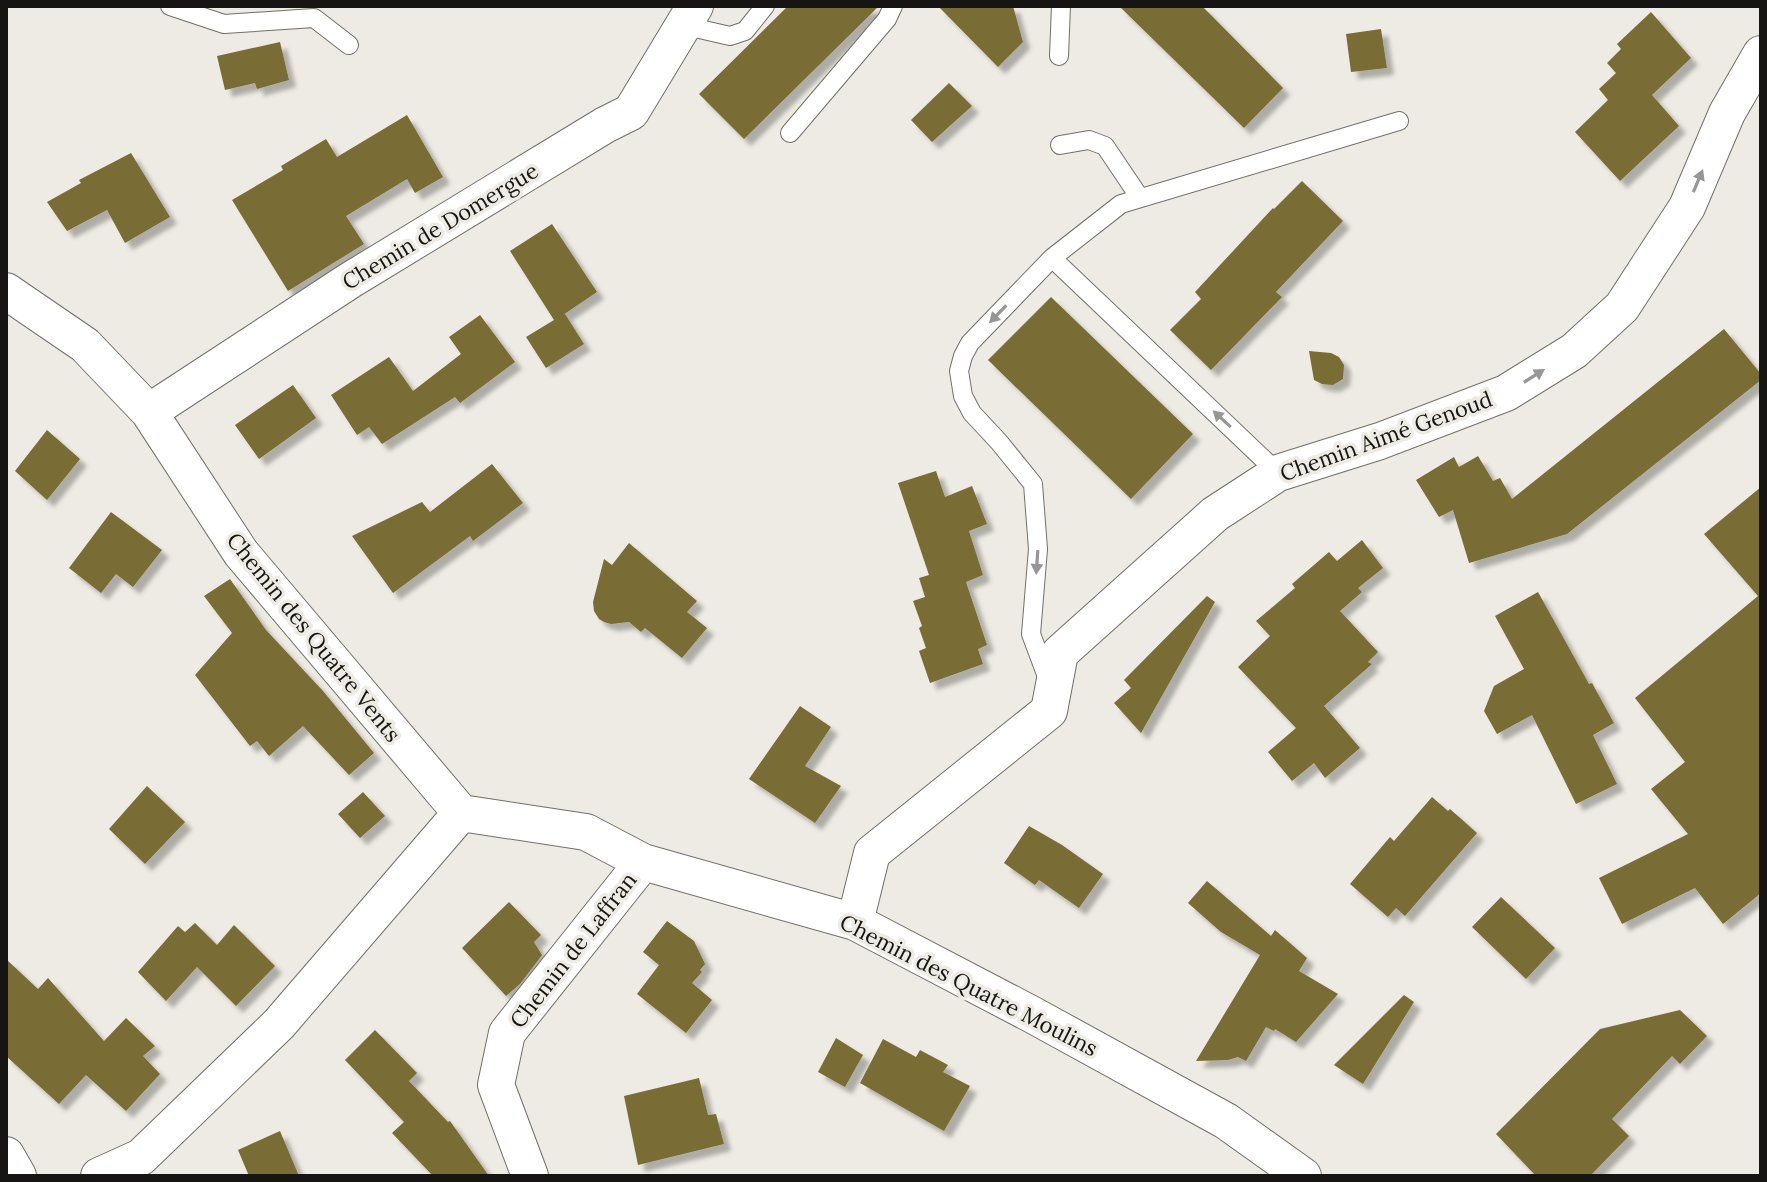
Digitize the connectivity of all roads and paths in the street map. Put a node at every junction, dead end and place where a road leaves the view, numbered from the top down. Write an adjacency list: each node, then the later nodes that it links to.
1 (170, 6): 6 (lane)
2 (765, 6): 5 (lane)
3 (893, 6): 10 (lane)
4 (1061, 6): 8 (lane)
5 (688, 16): 15 (street, Chemin de Domergue)
6 (349, 45)
7 (1761, 54): 16 (street, Chemin Aimé Genoud, one-way to 7)
8 (1059, 56)
9 (1399, 121): 12 (lane)
10 (790, 133)
11 (1060, 145): 12 (lane)
12 (1140, 198): 13 (lane)
13 (1052, 258): 16 (lane, one-way to 13); 17 (lane, one-way to 17)
14 (6, 291): 15 (street, Chemin des Quatre Vents)
15 (149, 412): 18 (street, Chemin des Quatre Vents)
16 (1278, 473): 17 (street, Chemin Aimé Genoud)
17 (1053, 692): 20 (street, Chemin Aimé Genoud)
18 (461, 813): 19 (street, Chemin des Quatre Moulins); 24 (street)
19 (643, 862): 20 (street, Chemin des Quatre Moulins); 25 (street, Chemin de Laffran)
20 (855, 922): 22 (street, Chemin des Quatre Moulins)
21 (6, 1155): 23 (street)
22 (1289, 1172)
23 (18, 1176)
24 (99, 1176)
25 (530, 1176)

